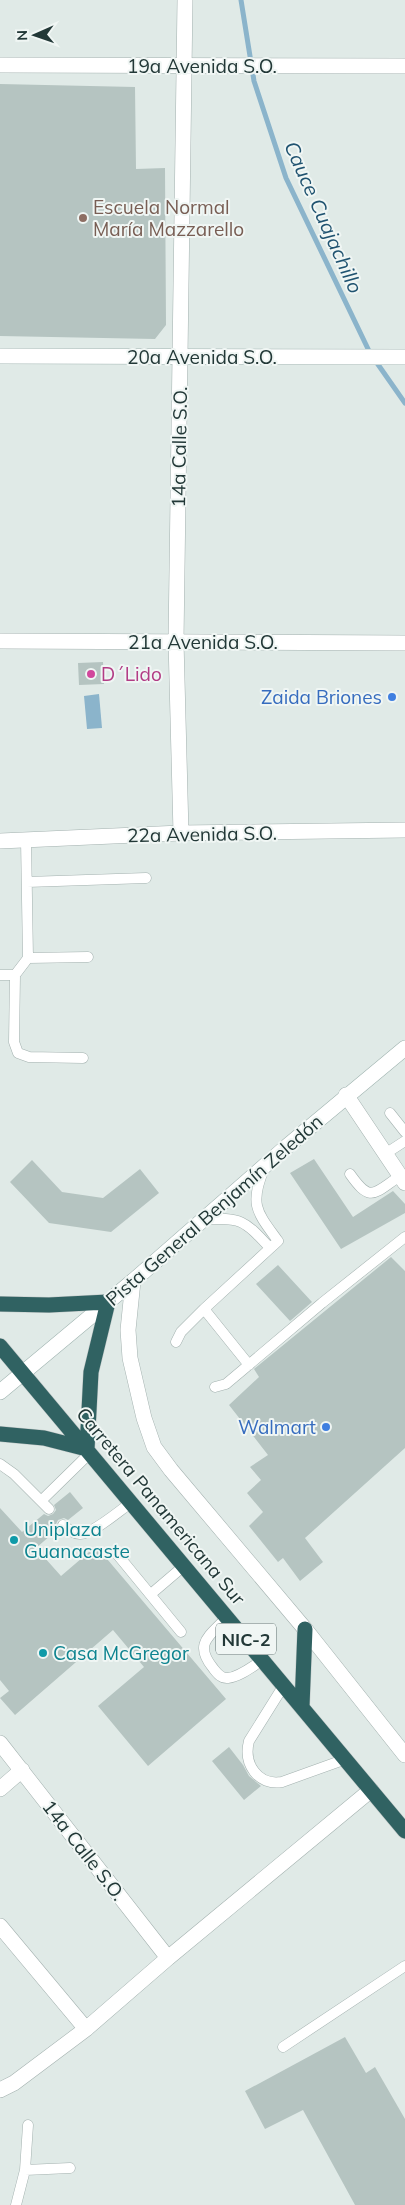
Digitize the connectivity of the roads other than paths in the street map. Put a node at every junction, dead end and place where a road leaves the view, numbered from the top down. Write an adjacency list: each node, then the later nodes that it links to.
1 (185, 0): 3 (street, 14a Calle S.O.)
2 (0, 65): 3 (street, 19a Avenida S.O.)
3 (184, 66): 4 (street, 19a Avenida S.O.); 6 (street, 14a Calle S.O.)
4 (405, 66)
5 (0, 356): 6 (street, 20a Avenida S.O.)
6 (180, 357): 7 (street, 20a Avenida S.O.); 9 (street, 14a Calle S.O.)
7 (397, 357)
8 (0, 641): 9 (street, 21a Avenida S.O.)
9 (176, 641): 10 (street, 21a Avenida S.O.); 12 (street, 14a Calle S.O.)
10 (405, 643)
11 (405, 830): 12 (street, 22a Avenida S.O.)
12 (181, 833): 13 (street, 22a Avenida S.O.)
13 (26, 840): 14 (street, 22a Avenida S.O.); 16 (lane)
14 (0, 841)
15 (146, 878): 16 (lane)
16 (27, 882): 18 (lane)
17 (88, 957): 18 (lane)
18 (28, 958): 19 (lane)
19 (15, 974): 20 (lane); 22 (lane)
20 (0, 975)
21 (405, 1048): 23 (street, Pista General Benjamín Zeledón)
22 (83, 1058)
23 (346, 1095): 27 (street); 28 (street, Pista General Benjamín Zeledón)
24 (390, 1113): 25 (lane)
25 (405, 1132)
26 (405, 1141): 27 (lane)
27 (385, 1154): 30 (street)
28 (266, 1165): 31 (street, Pista General Benjamín Zeledón); 33 (lane)
29 (350, 1174): 30 (lane)
30 (403, 1179)
31 (202, 1220): 33 (lane); 34 (street, Pista General Benjamín Zeledón)
32 (405, 1237): 40 (lane)
33 (274, 1245): 37 (lane)
34 (133, 1282): 35 (street, Pista General Benjamín Zeledón); 55 (street)
35 (108, 1302): 36 (highway); 41 (street, Pista General Benjamín Zeledón); 45 (highway)
36 (0, 1304)
37 (204, 1310): 38 (lane); 40 (lane)
38 (176, 1342)
39 (0, 1346): 41 (highway, Carretera Panamericana Sur / NIC-2)
40 (249, 1365): 42 (lane)
41 (23, 1372): 43 (street, Pista General Benjamín Zeledón); 45 (highway, Carretera Panamericana Sur / NIC-2)
42 (214, 1387)
43 (0, 1392)
44 (0, 1434): 45 (highway)
45 (88, 1451): 47 (lane); 48 (highway, Carretera Panamericana Sur / NIC-2)
46 (0, 1464): 47 (lane)
47 (42, 1500): 49 (lane)
48 (132, 1502): 50 (lane); 52 (highway, Carretera Panamericana Sur / NIC-2)
49 (49, 1509)
50 (63, 1525)
51 (117, 1554): 53 (lane)
52 (184, 1565): 53 (lane); 54 (highway, Carretera Panamericana Sur / NIC-2)
53 (151, 1594): 56 (lane)
54 (228, 1617): 57 (highway, Carretera Panamericana Sur / NIC-2); 57 (lane)
55 (305, 1629): 59 (highway); 61 (street)
56 (181, 1632)
57 (263, 1660): 58 (highway, Carretera Panamericana Sur / NIC-2)
58 (284, 1685): 59 (highway, Carretera Panamericana Sur / NIC-2); 62 (lane)
59 (302, 1706): 62 (highway, Carretera Panamericana Sur / NIC-2)
60 (0, 1743): 63 (street, 14a Calle S.O.)
61 (405, 1755)
62 (346, 1759): 65 (highway, Carretera Panamericana Sur / NIC-2)
63 (22, 1770): 64 (street); 68 (street, 14a Calle S.O.)
64 (0, 1789)
65 (372, 1790): 66 (highway, Carretera Panamericana Sur / NIC-2); 68 (street)
66 (405, 1831)
67 (0, 1926): 70 (street)
68 (168, 1958): 70 (street)
69 (405, 1966): 71 (lane)
70 (86, 2029): 72 (street)
71 (283, 2047)
72 (0, 2090)
73 (28, 2124): 75 (lane)
74 (70, 2168): 75 (lane)
75 (25, 2170): 76 (lane)
76 (16, 2205)

